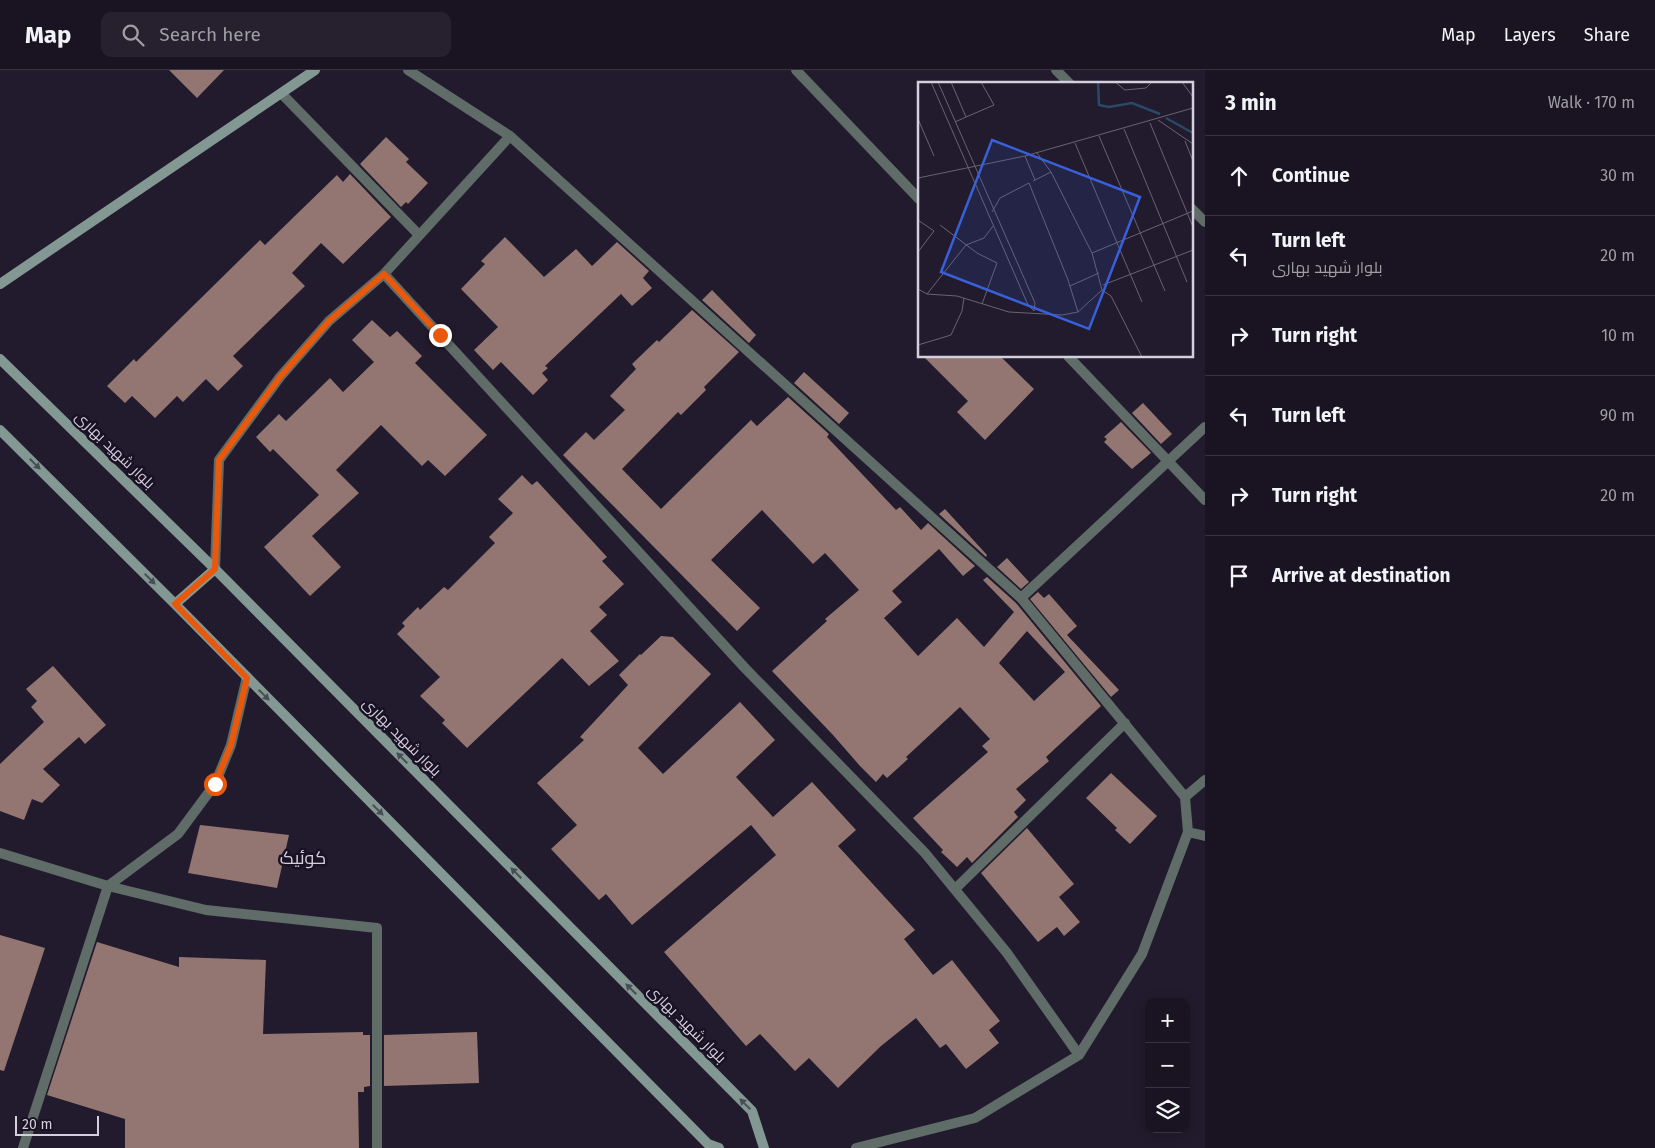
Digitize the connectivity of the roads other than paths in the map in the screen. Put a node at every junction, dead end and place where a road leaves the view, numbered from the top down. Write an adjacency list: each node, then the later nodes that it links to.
1 (315, 70): 6 (street)
2 (408, 70): 7 (street)
3 (796, 70): 8 (street)
4 (1056, 70): 5 (street)
5 (1068, 82)
6 (282, 94): 11 (street); 13 (street)
7 (510, 136): 11 (street); 21 (street)
8 (918, 198)
9 (1192, 209): 10 (street)
10 (1205, 222)
11 (419, 235): 12 (street)
12 (384, 274): 20 (street); 31 (street)
13 (0, 284)
14 (1070, 358): 18 (street)
15 (0, 359): 20 (street, بلوار شهید بهاری)
16 (1205, 426): 18 (street)
17 (0, 430): 22 (street, one-way to 22)
18 (1168, 461): 19 (street); 21 (street)
19 (1205, 500)
20 (215, 569): 22 (street); 36 (street, بلوار شهید بهاری, one-way to 20)
21 (1021, 598): 24 (street)
22 (175, 604): 23 (street)
23 (247, 678): 30 (street); 35 (street, one-way to 35)
24 (1125, 723): 26 (street); 31 (street)
25 (1205, 780): 26 (street)
26 (1186, 797): 27 (street)
27 (1188, 832): 28 (street); 32 (street)
28 (1205, 836)
29 (0, 853): 30 (street)
30 (108, 886): 33 (street); 34 (street)
31 (954, 889): 32 (street)
32 (1079, 1056): 37 (street)
33 (23, 1148)
34 (377, 1148)
35 (719, 1148)
36 (764, 1148)
37 (856, 1148)

